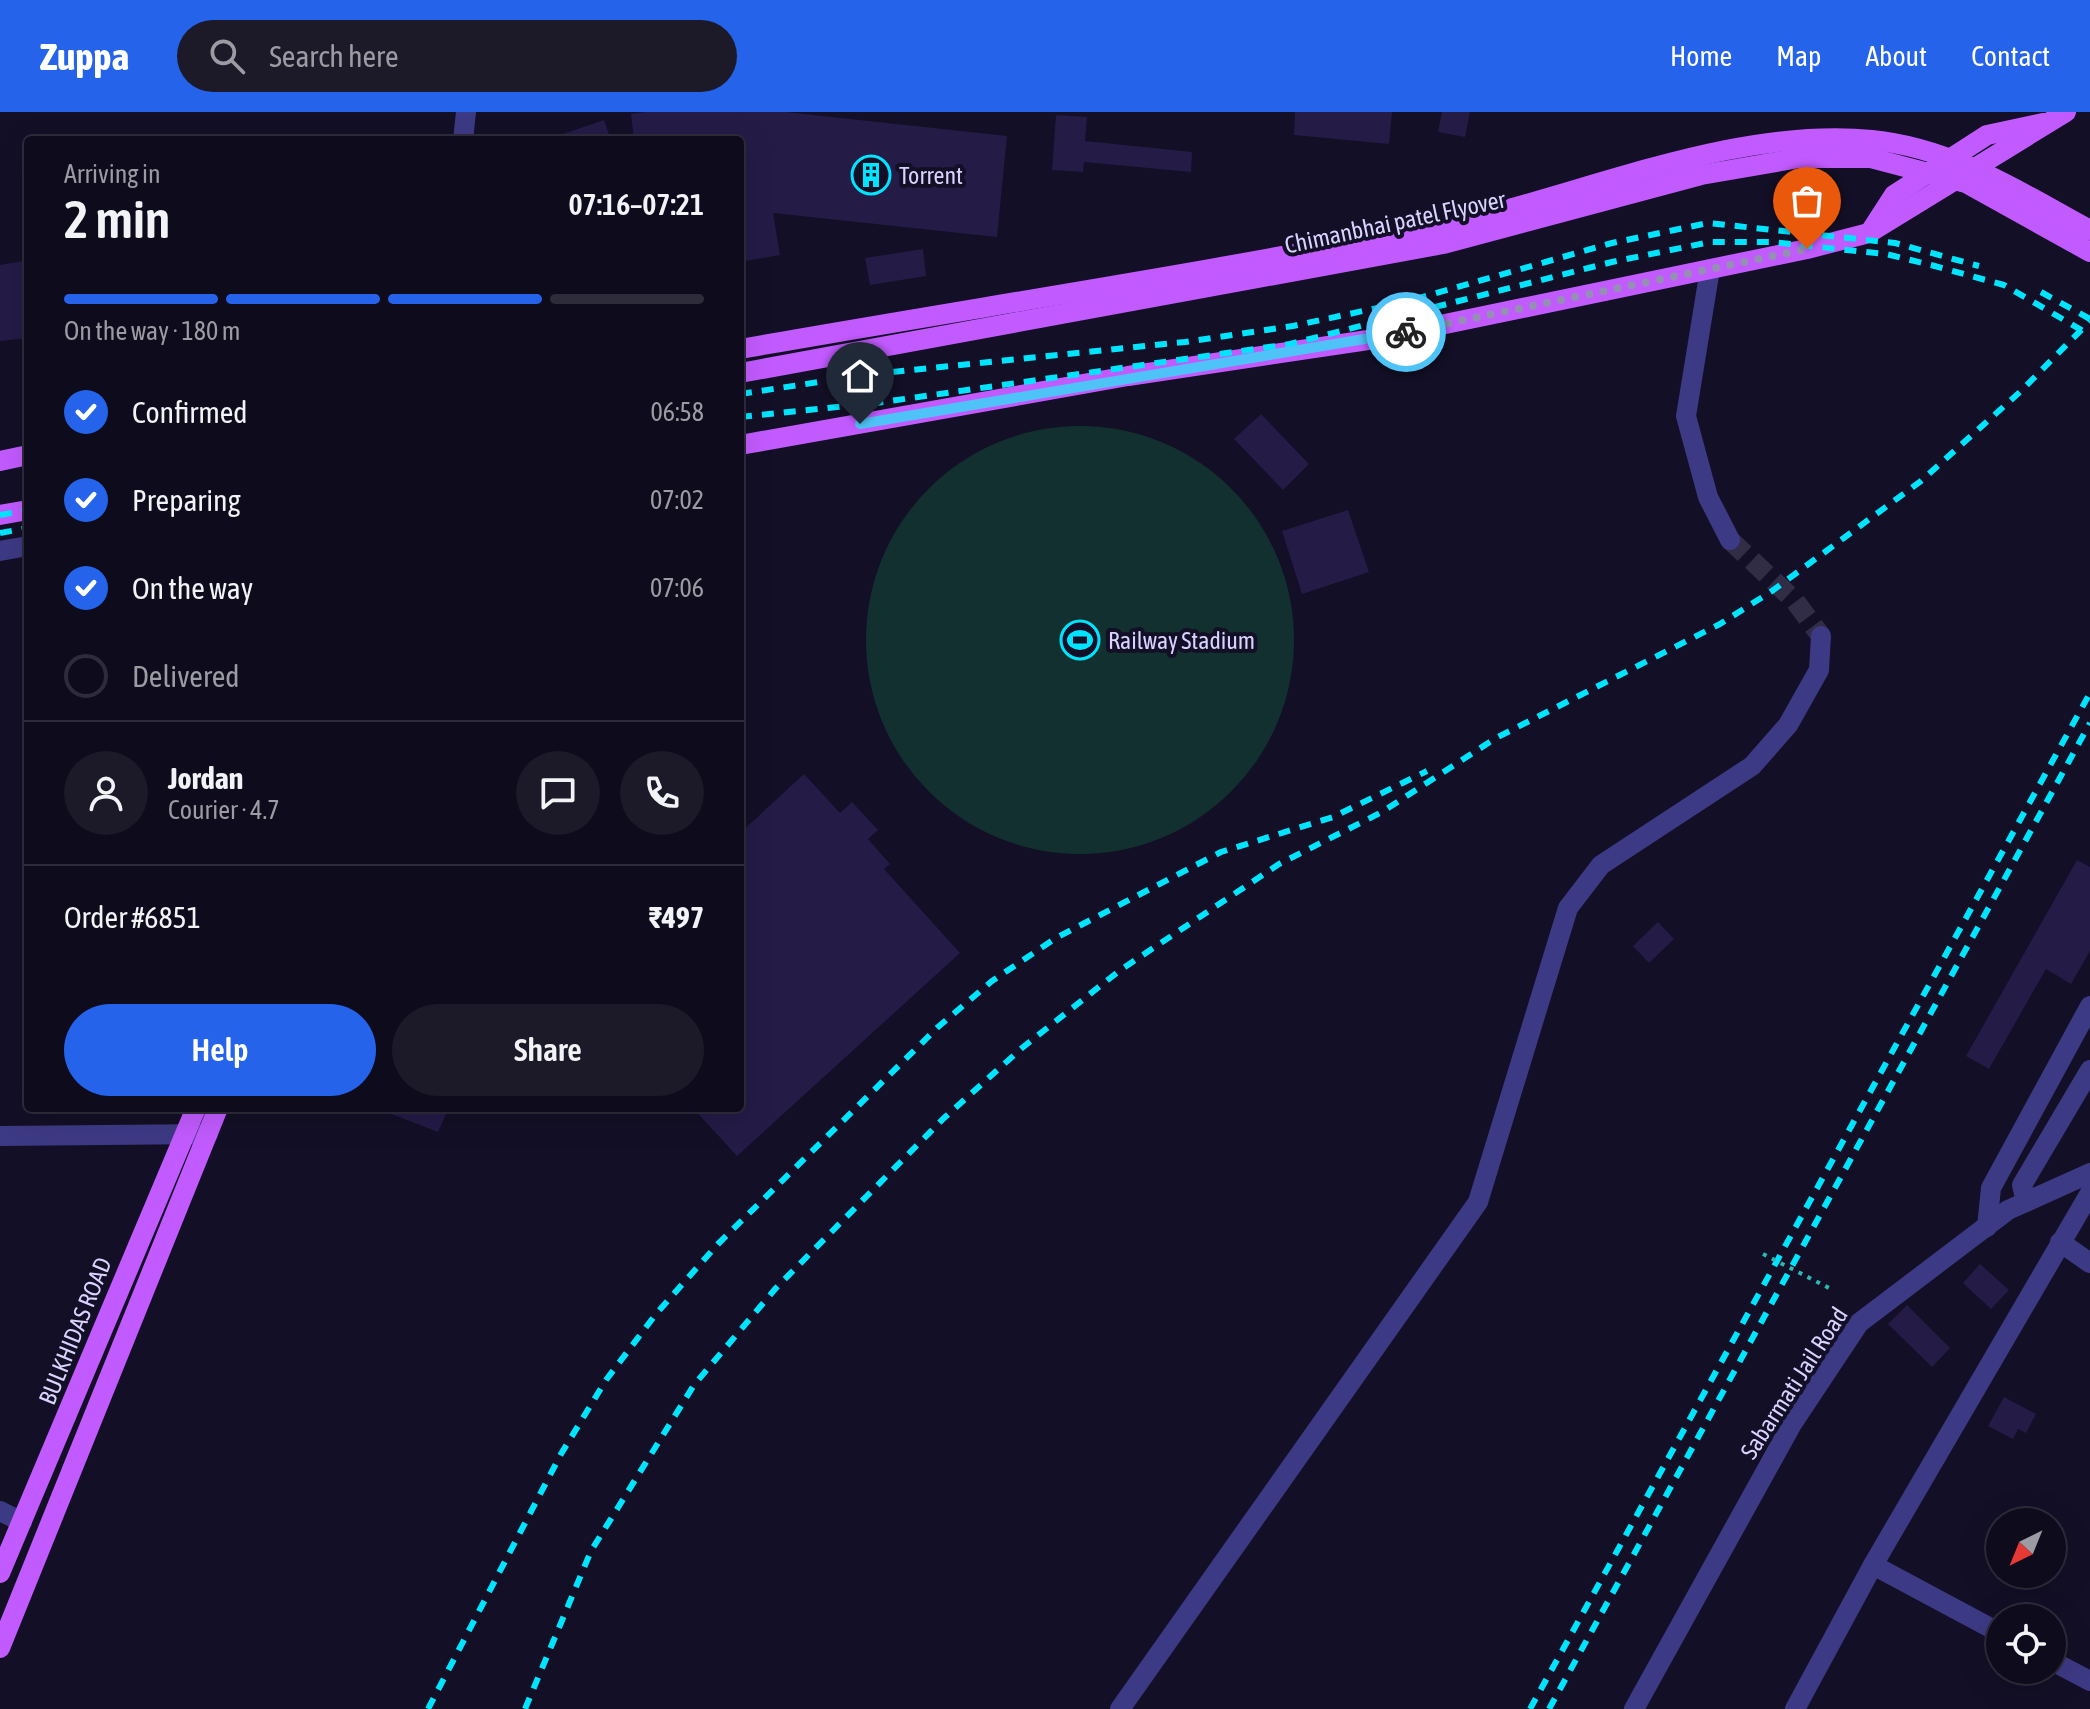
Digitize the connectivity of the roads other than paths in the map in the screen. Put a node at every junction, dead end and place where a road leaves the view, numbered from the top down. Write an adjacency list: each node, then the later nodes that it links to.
1 (466, 112): 3 (street)
2 (2062, 116): 6 (main road)
3 (463, 136)
4 (2090, 230): 7 (main road, Chimanbhai patel Flyover, bridge)
5 (2090, 252): 8 (main road, Chimanbhai patel Flyover, bridge)
6 (1710, 269): 9 (main road); 14 (street)
7 (744, 348)
8 (744, 372)
9 (744, 444)
10 (24, 456): 11 (main road)
11 (0, 461)
12 (24, 511): 13 (main road)
13 (0, 515)
14 (1730, 540)
15 (24, 547): 16 (street)
16 (0, 551)
17 (1821, 636): 39 (street)
18 (2090, 1006): 28 (street)
19 (2090, 1070): 27 (street)
20 (194, 1112): 22 (main road, BULKHIDAS ROAD)
21 (216, 1112): 23 (main road)
22 (184, 1134): 23 (street); 24 (street); 32 (main road, BULKHIDAS ROAD)
23 (208, 1134): 36 (main road)
24 (0, 1136)
25 (2090, 1173): 27 (street, Sabarmati Jail Road)
26 (2090, 1193): 29 (street)
27 (2026, 1202): 28 (street, Sabarmati Jail Road)
28 (1987, 1227): 40 (street, Sabarmati Jail Road)
29 (2060, 1242): 30 (street); 33 (street)
30 (2090, 1263)
31 (0, 1511): 32 (street)
32 (22, 1522): 34 (main road, BULKHIDAS ROAD)
33 (1873, 1565): 35 (street); 41 (street)
34 (0, 1573)
35 (1986, 1626)
36 (0, 1648)
37 (2066, 1668): 38 (street)
38 (2090, 1681)
39 (1120, 1709)
40 (1634, 1709)
41 (1795, 1709)

